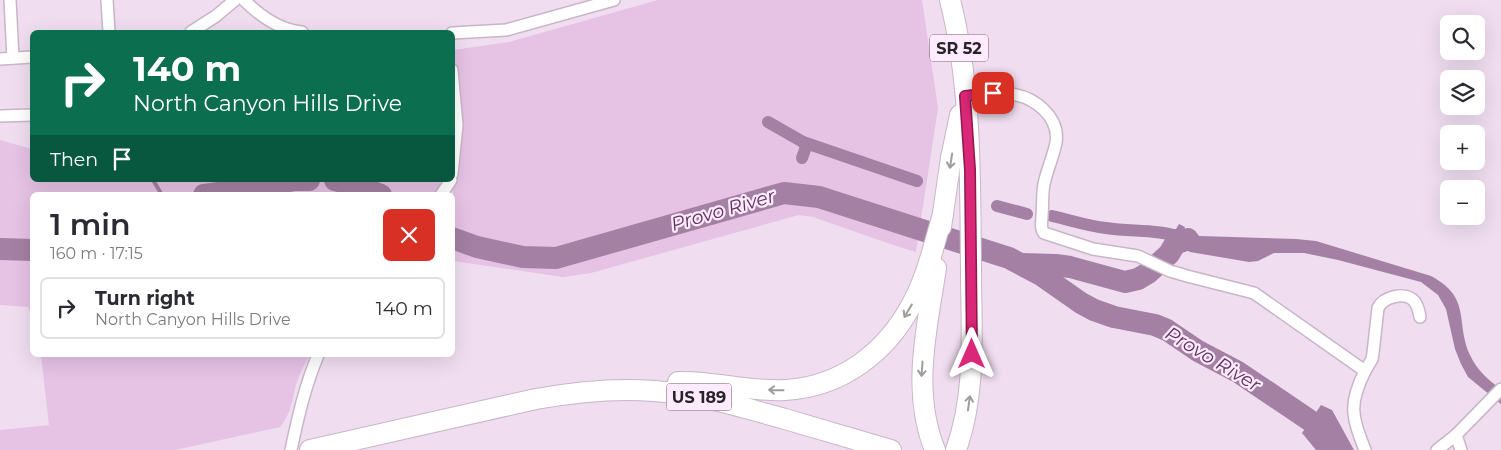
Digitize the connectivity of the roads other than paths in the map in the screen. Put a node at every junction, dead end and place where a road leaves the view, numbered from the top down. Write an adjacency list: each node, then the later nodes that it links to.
1 (10, 0): 12 (street)
2 (107, 0): 7 (street)
3 (235, 0): 8 (street)
4 (244, 0): 9 (street)
5 (614, 0): 10 (street)
6 (950, 0): 14 (highway, SR 52)
7 (109, 30)
8 (193, 30)
9 (290, 30)
10 (455, 33)
11 (30, 57): 12 (street)
12 (13, 58): 13 (street)
13 (0, 59)
14 (965, 96): 19 (highway, SR 52, one-way to 19); 22 (street); 30 (highway, SR 52, one-way to 14)
15 (455, 103): 18 (street)
16 (30, 115): 17 (street)
17 (0, 116)
18 (455, 145)
19 (931, 267): 24 (highway, one-way to 24); 29 (highway, one-way to 29)
20 (1420, 317): 22 (street)
21 (317, 357): 26 (street)
22 (1365, 371): 31 (street)
23 (1501, 389): 25 (street)
24 (628, 390): 27 (highway, US 189); 28 (highway, US 189)
25 (1456, 434): 32 (street); 33 (street)
26 (292, 450)
27 (310, 450)
28 (891, 450)
29 (935, 450)
30 (956, 450)
31 (1365, 450)
32 (1437, 450)
33 (1461, 450)

